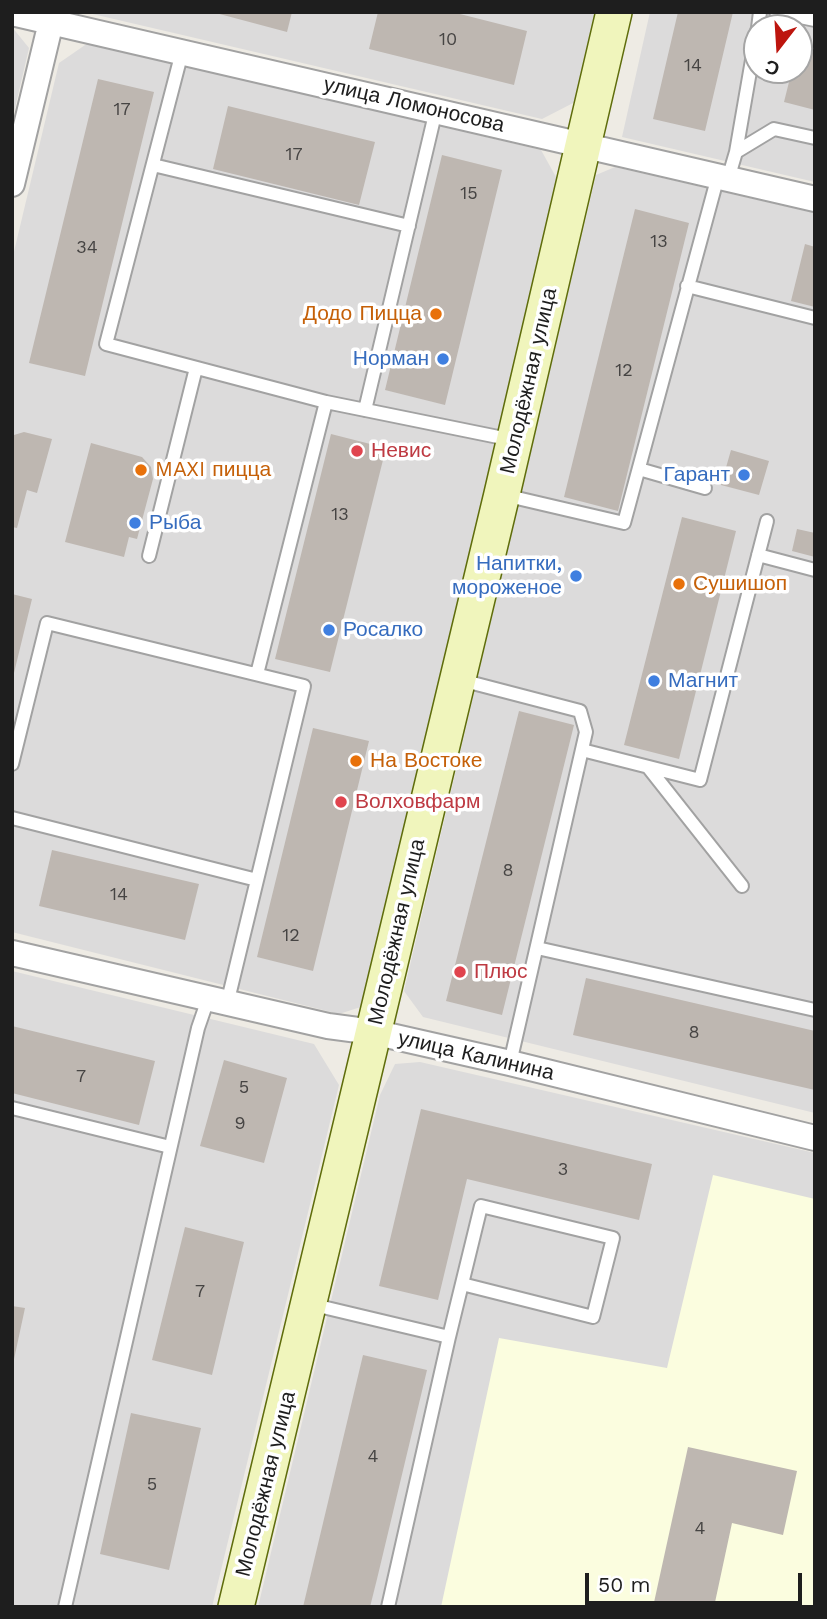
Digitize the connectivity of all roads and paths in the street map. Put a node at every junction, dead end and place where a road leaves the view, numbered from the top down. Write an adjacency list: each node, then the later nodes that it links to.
1 (614, 12): 10 (main road, Молодёжная улица)
2 (776, 12): 4 (lane)
3 (12, 13): 5 (street, улица Ломоносова)
4 (815, 20)
5 (51, 22): 6 (street, улица Ломоносова); 14 (street)
6 (182, 52): 8 (street, улица Ломоносова); 12 (lane)
7 (748, 84): 11 (lane)
8 (436, 110): 10 (street, улица Ломоносова); 16 (lane)
9 (815, 138): 11 (lane)
10 (583, 144): 13 (street, улица Ломоносова); 22 (main road, Молодёжная улица)
11 (736, 152): 13 (lane)
12 (153, 165): 16 (lane); 19 (lane)
13 (723, 178): 15 (street, улица Ломоносова); 17 (lane)
14 (12, 184)
15 (815, 199)
16 (409, 226): 21 (lane)
17 (688, 286): 18 (lane); 23 (lane)
18 (815, 318)
19 (197, 368): 20 (lane); 28 (lane)
20 (326, 402): 21 (lane); 30 (lane)
21 (365, 410): 22 (lane)
22 (515, 441): 25 (main road, Молодёжная улица)
23 (639, 469): 24 (lane); 25 (lane)
24 (705, 488)
25 (502, 494): 31 (main road, Молодёжная улица)
26 (767, 521): 27 (lane)
27 (758, 555): 29 (lane); 34 (lane)
28 (149, 556)
29 (815, 570)
30 (257, 674): 33 (lane); 36 (lane)
31 (457, 679): 32 (lane); 42 (main road, Молодёжная улица)
32 (582, 750): 34 (lane); 38 (lane)
33 (12, 764)
34 (648, 767): 37 (lane)
35 (12, 818): 36 (lane)
36 (257, 880): 40 (lane)
37 (742, 886)
38 (537, 948): 41 (lane); 43 (lane)
39 (12, 953): 40 (street, улица Калинина)
40 (218, 1001): 42 (street, улица Калинина); 46 (lane)
41 (815, 1010)
42 (373, 1032): 43 (street, улица Калинина); 48 (main road, Молодёжная улица)
43 (510, 1063): 45 (street, улица Калинина)
44 (12, 1108): 46 (lane)
45 (815, 1138)
46 (170, 1147): 50 (lane)
47 (462, 1284): 47 (lane); 49 (lane)
48 (309, 1303): 49 (lane); 51 (main road, Молодёжная улица)
49 (449, 1337): 52 (lane)
50 (65, 1607)
51 (236, 1607)
52 (388, 1607)

